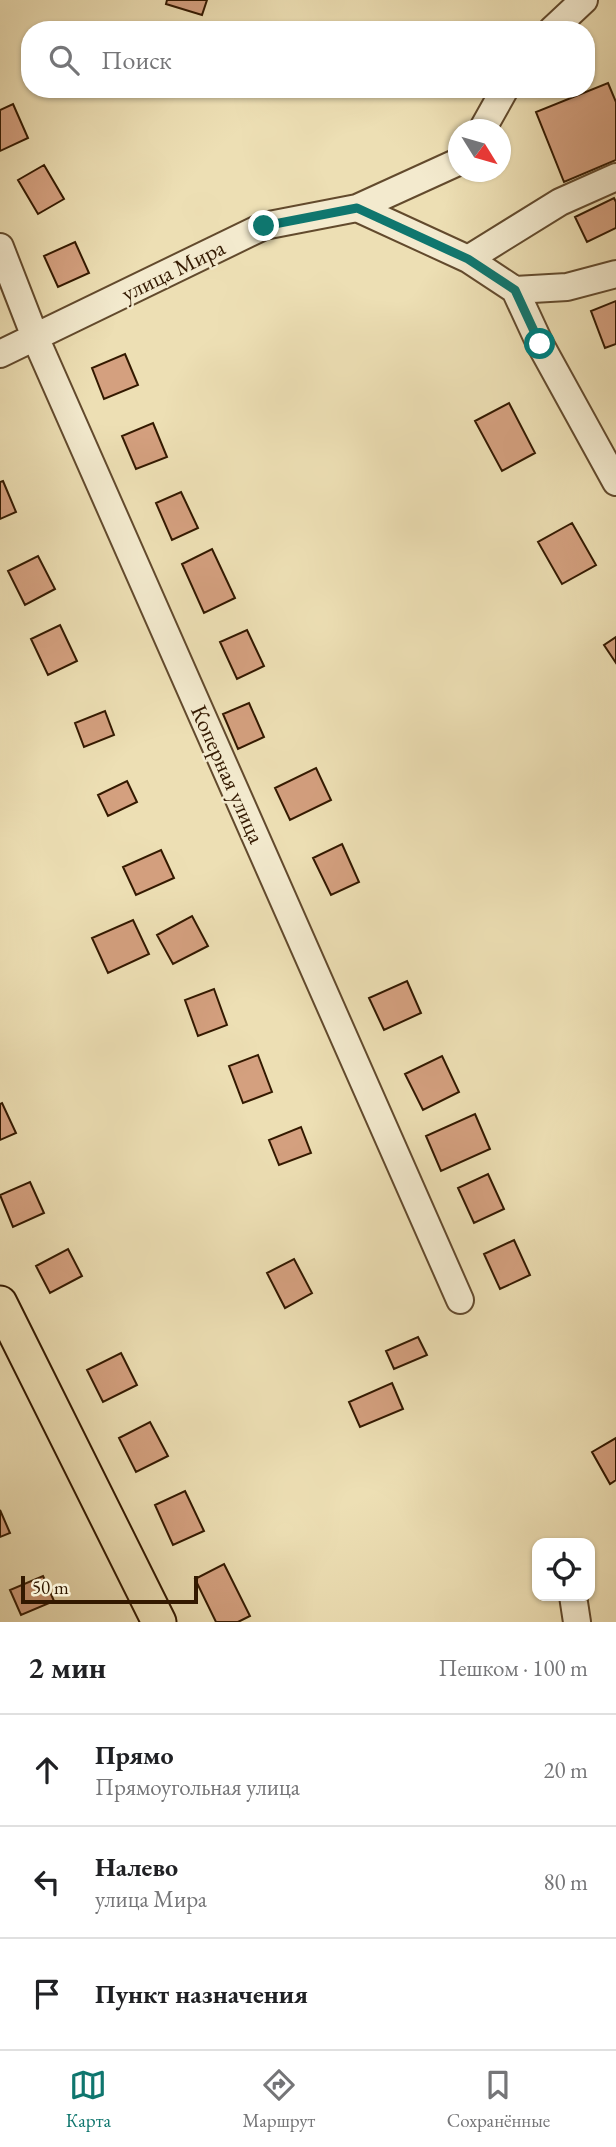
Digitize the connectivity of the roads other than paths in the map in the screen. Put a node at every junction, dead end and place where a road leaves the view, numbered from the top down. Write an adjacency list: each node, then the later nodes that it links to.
1 (584, 0): 2 (street)
2 (562, 21)
3 (500, 98): 4 (street)
4 (488, 119)
5 (448, 167): 7 (street, улица Мира)
6 (616, 177): 9 (street)
7 (357, 208): 9 (street); 12 (street, улица Мира)
8 (0, 247): 12 (street, Коперная улица)
9 (468, 259): 11 (street)
10 (616, 274): 11 (street)
11 (515, 290): 14 (street)
12 (35, 337): 13 (street, улица Мира); 15 (street, Коперная улица)
13 (0, 354)
14 (616, 482)
15 (460, 1300)
16 (0, 1303): 18 (main road)
17 (574, 1601): 19 (street)
18 (159, 1622)
19 (577, 1622)

